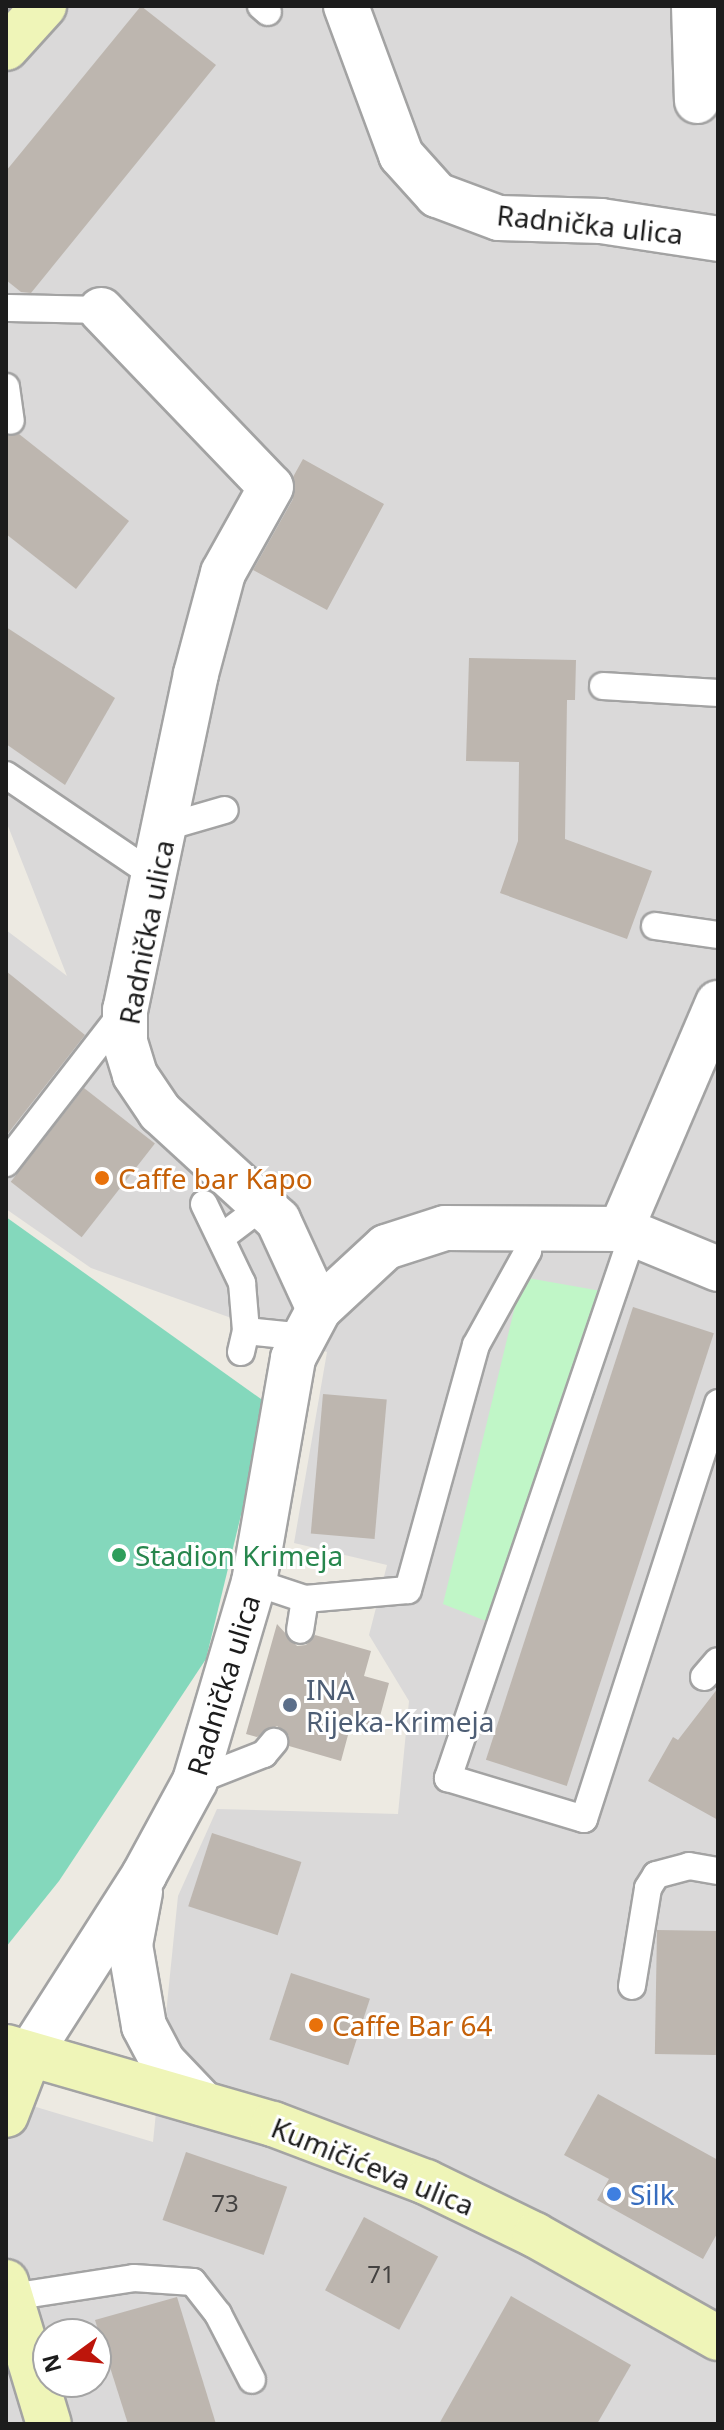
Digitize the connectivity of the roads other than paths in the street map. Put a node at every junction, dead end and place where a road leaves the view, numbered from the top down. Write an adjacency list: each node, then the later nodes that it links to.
1 (44, 6): 4 (main road)
2 (346, 6): 6 (street, Radnička ulica)
3 (694, 6): 5 (street)
4 (6, 48)
5 (697, 101)
6 (718, 239)
7 (6, 308): 8 (lane)
8 (101, 310): 15 (street, Radnička ulica)
9 (6, 387): 10 (lane)
10 (11, 421)
11 (603, 686): 12 (lane)
12 (718, 693)
13 (6, 775): 16 (lane)
14 (225, 810): 15 (lane)
15 (166, 827): 16 (street, Radnička ulica)
16 (155, 876): 19 (street, Radnička ulica)
17 (655, 926): 18 (lane)
18 (718, 935)
19 (125, 1010): 21 (lane); 23 (street, Radnička ulica)
20 (714, 1023): 25 (street)
21 (6, 1163)
22 (204, 1204): 26 (lane)
23 (263, 1206): 26 (lane); 28 (street, Radnička ulica)
24 (532, 1226): 25 (street); 28 (street); 31 (lane)
25 (627, 1231): 27 (street); 29 (lane)
26 (223, 1236): 28 (lane)
27 (718, 1269)
28 (312, 1323): 30 (street, Radnička ulica)
29 (718, 1403)
30 (254, 1582): 31 (lane); 34 (street, Radnička ulica)
31 (305, 1599): 32 (lane)
32 (300, 1630)
33 (274, 1742): 34 (lane)
34 (195, 1781): 36 (street, Radnička ulica)
35 (718, 1871): 37 (lane)
36 (144, 1875): 38 (street, Radnička ulica); 39 (street, Radnička ulica)
37 (632, 1986)
38 (18, 2051): 39 (main road, Kumičićeva ulica); 40 (main road)
39 (202, 2103): 42 (main road, Kumičićeva ulica)
40 (6, 2115)
41 (8, 2289): 43 (lane); 44 (main road)
42 (718, 2338)
43 (252, 2380)
44 (49, 2424)

